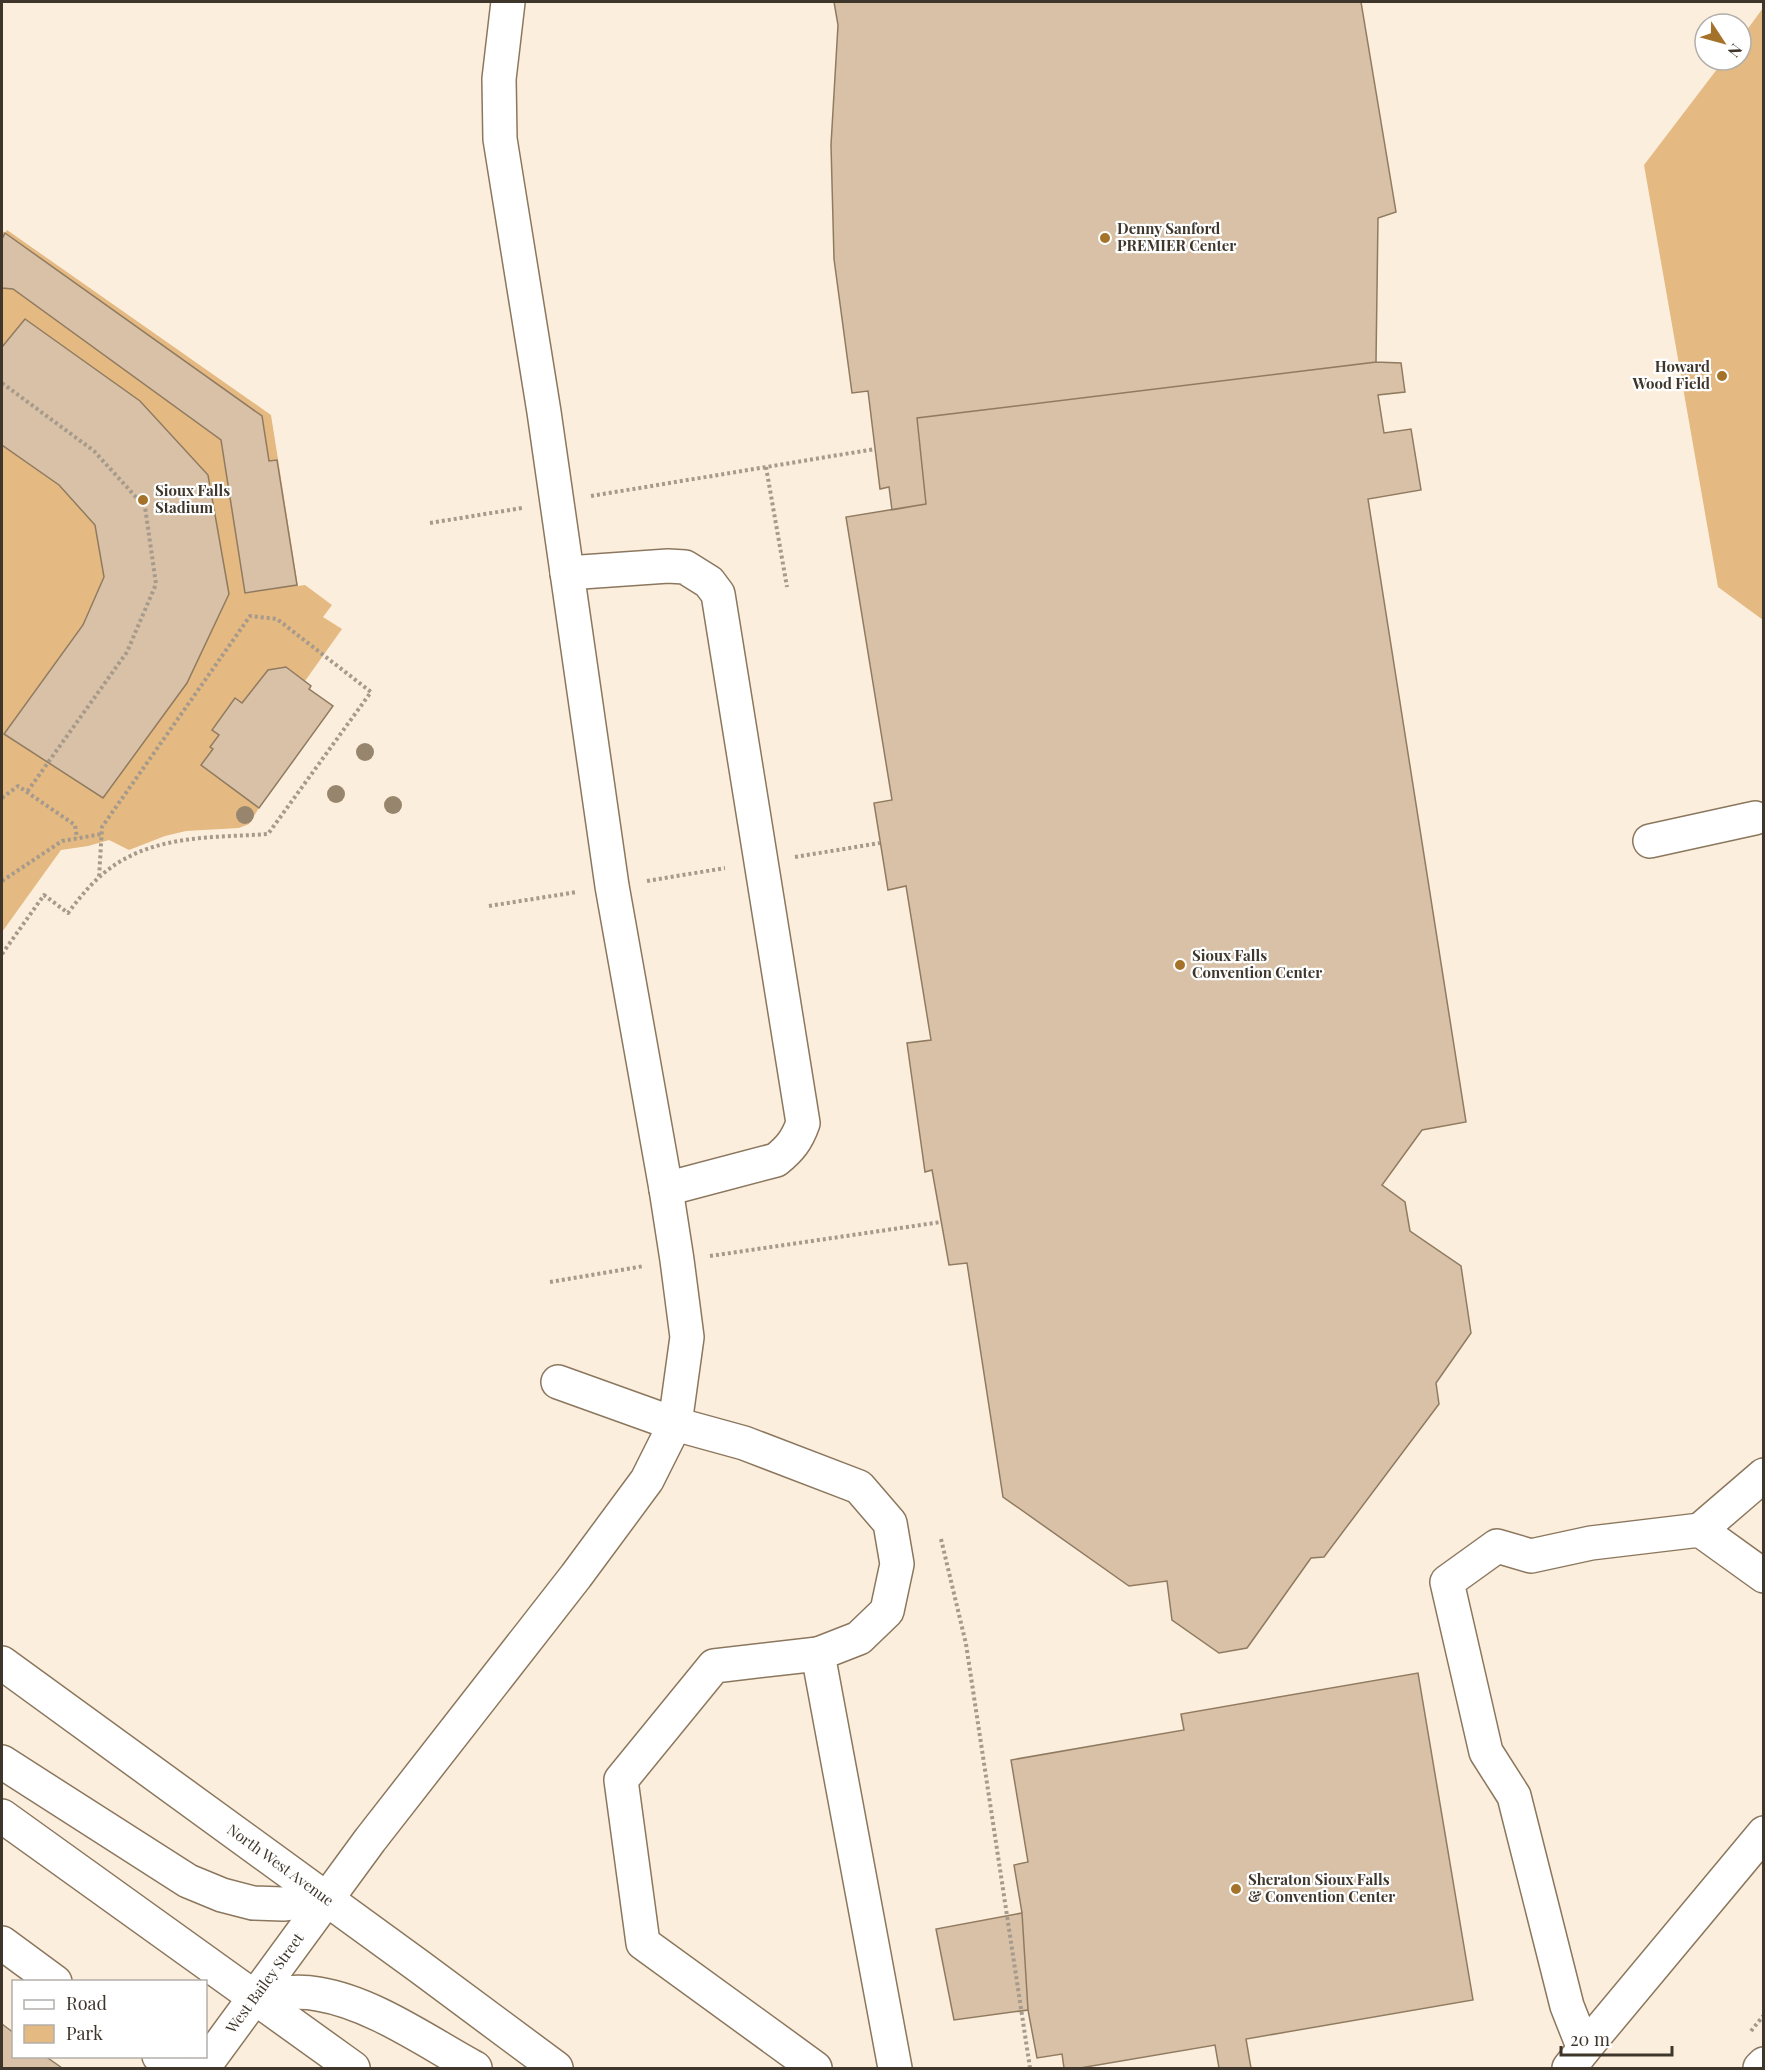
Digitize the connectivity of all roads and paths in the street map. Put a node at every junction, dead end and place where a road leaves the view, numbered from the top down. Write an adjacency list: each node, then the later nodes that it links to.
1 (508, 2): 5 (main road, West Bailey Street)
2 (2, 383): 9 (path)
3 (875, 449): 4 (path)
4 (766, 467): 5 (path); 8 (path)
5 (557, 502): 6 (path); 7 (main road, West Bailey Street)
6 (430, 523)
7 (567, 573): 16 (main road); 19 (main road, West Bailey Street)
8 (787, 587)
9 (27, 792): 10 (path); 13 (path)
10 (2, 798)
11 (1755, 818): 14 (main road)
12 (102, 834): 13 (path); 17 (path); 17 (path)
13 (77, 838): 18 (path)
14 (1650, 841)
15 (880, 843): 16 (path)
16 (761, 862): 19 (path); 22 (main road)
17 (99, 878): 21 (path)
18 (2, 881)
19 (612, 886): 20 (path); 22 (main road, West Bailey Street)
20 (489, 906)
21 (2, 954)
22 (666, 1189): 24 (main road, West Bailey Street)
23 (941, 1222): 24 (path)
24 (677, 1260): 25 (path); 27 (main road, West Bailey Street)
25 (550, 1281)
26 (558, 1382): 27 (main road)
27 (675, 1424): 32 (main road); 37 (main road, West Bailey Street)
28 (1764, 1475): 29 (main road)
29 (1700, 1530): 31 (main road); 42 (main road)
30 (941, 1539): 51 (path)
31 (1764, 1576)
32 (818, 1654): 49 (main road); 50 (main road)
33 (2, 1663): 37 (main road, North West Avenue)
34 (2, 1762): 37 (main road)
35 (2, 1816): 40 (main road)
36 (1764, 1833): 42 (main road)
37 (326, 1899): 40 (main road, West Bailey Street); 48 (main road, North West Avenue)
38 (2, 1943): 39 (main road)
39 (52, 1980)
40 (254, 1998): 45 (main road, West Bailey Street); 46 (main road); 47 (main road)
41 (162, 2058): 44 (main road)
42 (1576, 2059)
43 (1764, 2064): 52 (main road)
44 (176, 2068)
45 (203, 2068)
46 (353, 2068)
47 (475, 2068)
48 (556, 2068)
49 (814, 2068)
50 (895, 2068)
51 (1030, 2068)
52 (1760, 2068)

